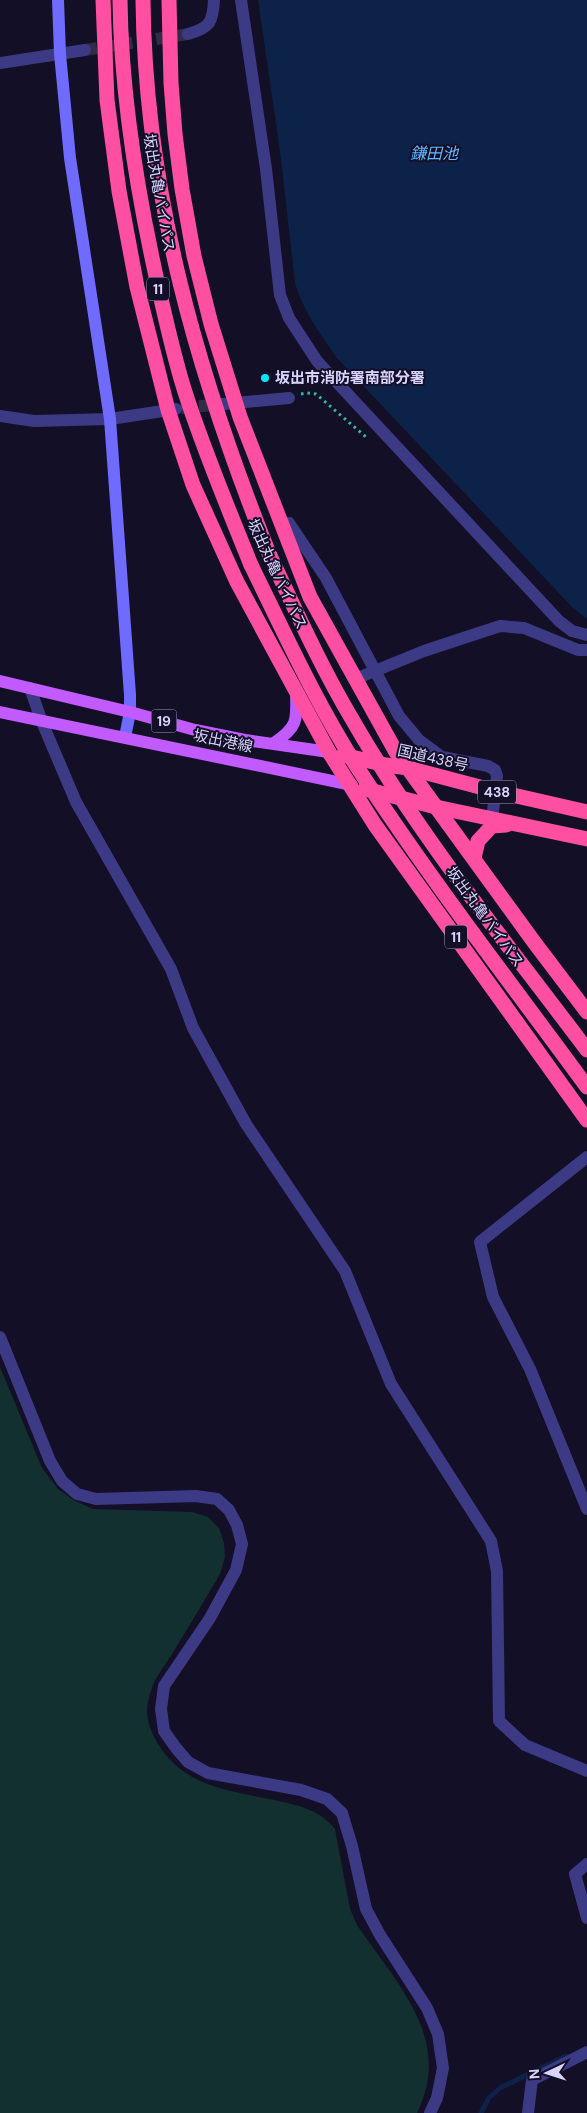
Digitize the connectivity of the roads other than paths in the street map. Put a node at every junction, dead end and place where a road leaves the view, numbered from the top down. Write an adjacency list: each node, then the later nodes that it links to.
1 (58, 0): 10 (street)
2 (103, 0): 14 (highway)
3 (120, 0): 42 (highway, 坂出丸亀バイパス / 11, bridge)
4 (143, 0): 41 (highway, 坂出丸亀バイパス / 11, bridge)
5 (169, 0): 13 (highway)
6 (214, 0): 8 (street)
7 (241, 0): 18 (street)
8 (188, 34)
9 (86, 50): 10 (street)
10 (60, 54): 11 (street); 16 (street)
11 (0, 63)
12 (289, 398): 13 (street)
13 (229, 403): 21 (highway)
14 (172, 410): 16 (street); 24 (highway)
15 (0, 416): 16 (street)
16 (110, 420): 26 (street)
17 (289, 523): 20 (street)
18 (587, 635)
19 (587, 650): 20 (street)
20 (374, 670): 21 (street); 33 (street)
21 (355, 679): 31 (highway)
22 (0, 681): 23 (main road, 坂出港線 / 19)
23 (30, 688): 26 (main road, 坂出港線 / 19); 27 (street)
24 (296, 689): 29 (main road); 30 (highway)
25 (0, 712): 27 (main road, 坂出港線 / 19)
26 (130, 712): 28 (street); 29 (main road, 坂出港線 / 19)
27 (42, 722): 28 (main road, 坂出港線 / 19); 47 (street)
28 (125, 737): 32 (main road, 坂出港線 / 19)
29 (274, 743): 30 (main road, 坂出港線 / 19)
30 (329, 752): 31 (highway, 国道438号 / 438); 32 (highway, 11)
31 (408, 768): 33 (highway, 国道438号 / 438); 34 (highway)
32 (352, 785): 34 (highway, 438); 43 (highway, 11)
33 (495, 791): 35 (highway, 国道438号 / 438); 36 (street)
34 (436, 807): 36 (highway, 438); 39 (highway)
35 (587, 812)
36 (492, 820): 37 (highway, 438)
37 (523, 825): 38 (highway, 438); 39 (highway)
38 (587, 839)
39 (474, 858): 40 (highway)
40 (587, 1012)
41 (587, 1050)
42 (587, 1087)
43 (587, 1120)
44 (587, 1157): 46 (street)
45 (0, 1337): 51 (street)
46 (587, 1509)
47 (587, 1771)
48 (587, 1864): 49 (street)
49 (587, 1918)
50 (587, 2052): 52 (street)
51 (430, 2113)
52 (528, 2113)

